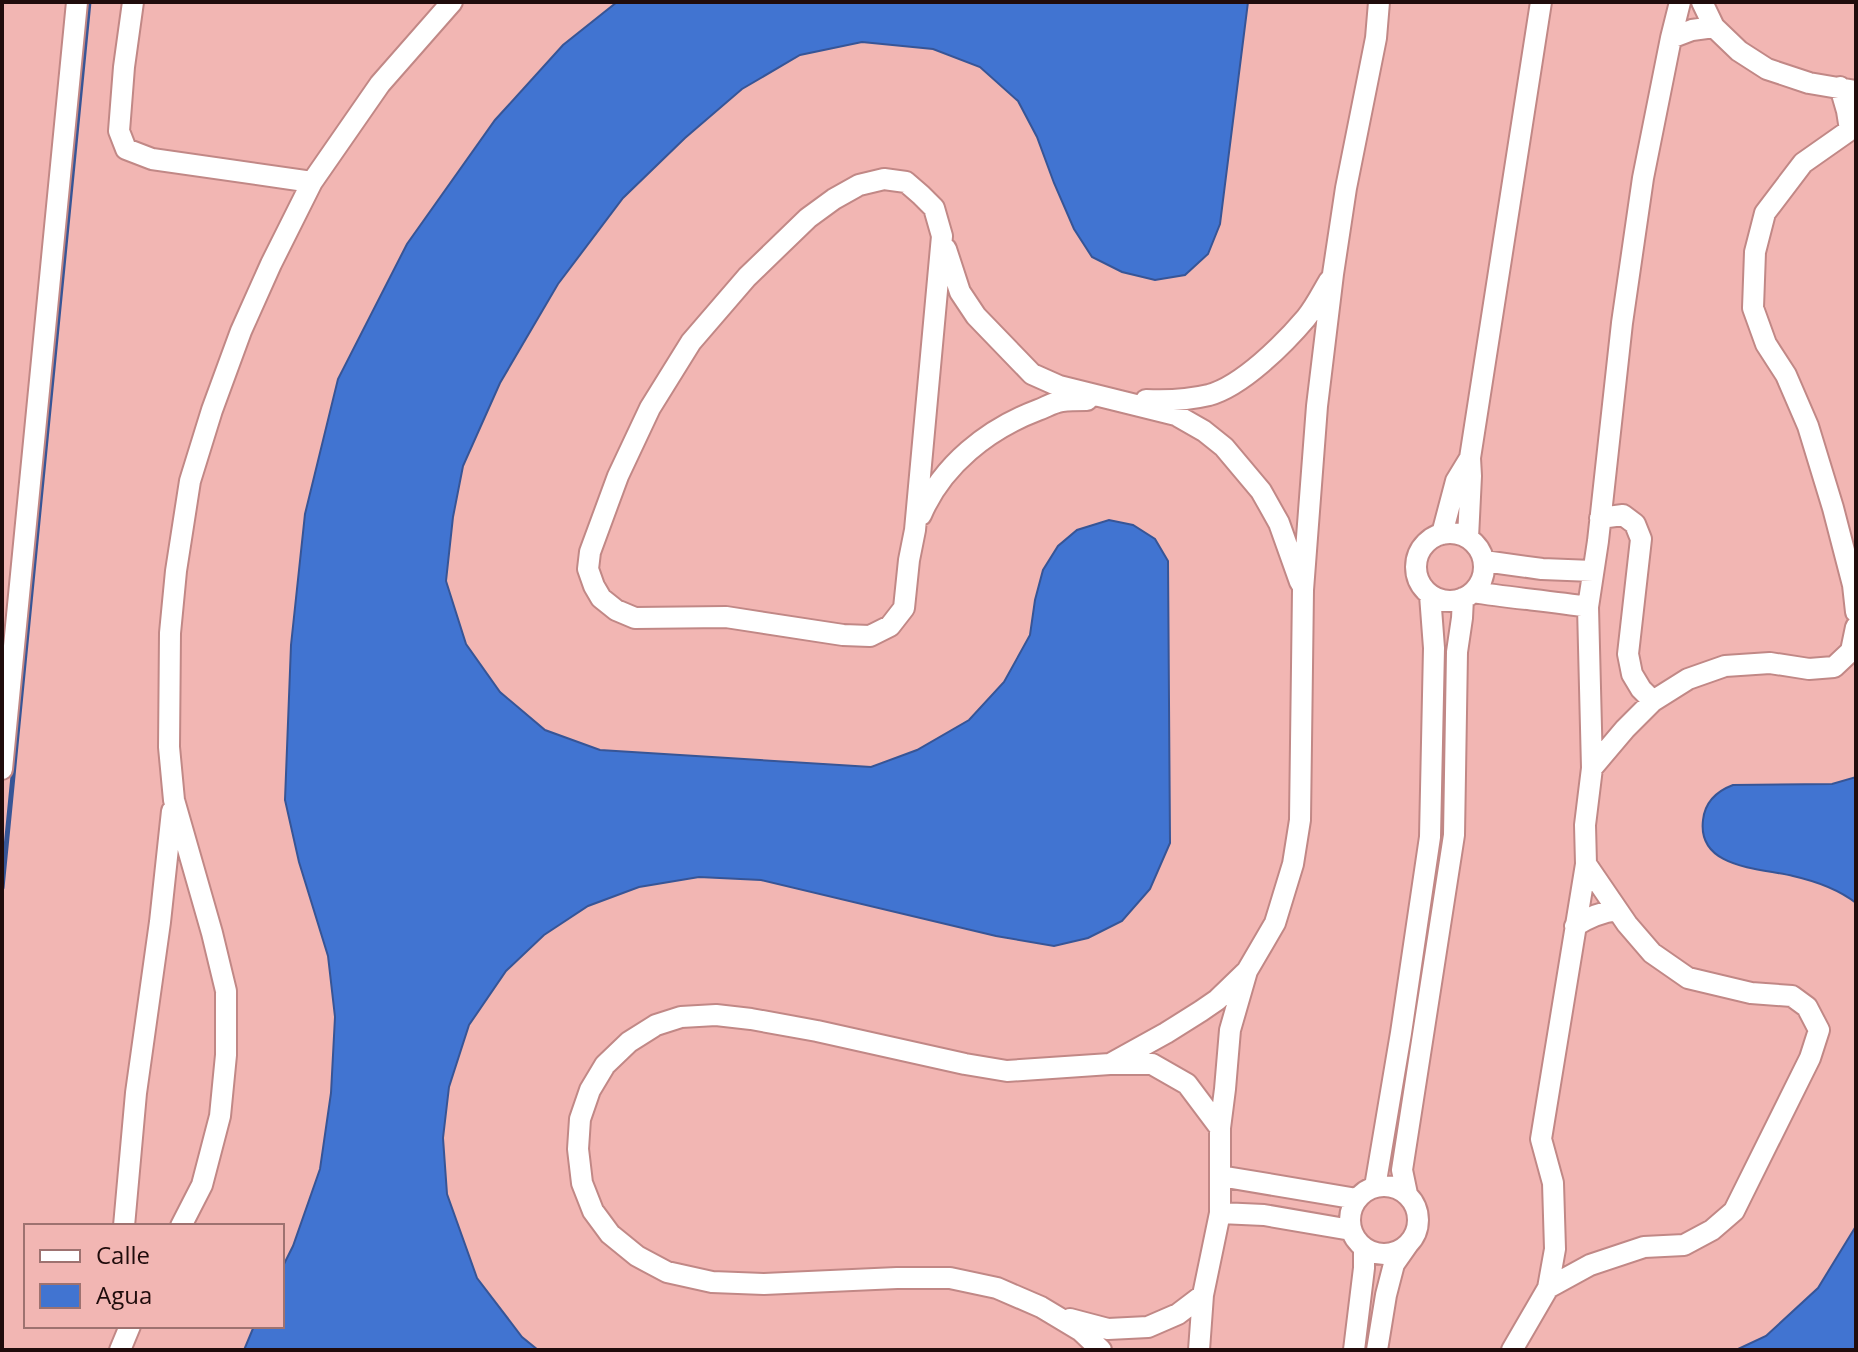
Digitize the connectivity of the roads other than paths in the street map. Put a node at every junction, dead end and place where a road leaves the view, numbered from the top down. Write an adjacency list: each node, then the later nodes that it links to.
1 (77, 2): 31 (street)
2 (133, 2): 12 (street)
3 (452, 2): 12 (street)
4 (1379, 2): 14 (street)
5 (1541, 2): 16 (street)
6 (1680, 2): 9 (street)
7 (1702, 2): 8 (street)
8 (1714, 27): 9 (street); 10 (street)
9 (1671, 38): 17 (street)
10 (1848, 89): 11 (street)
11 (1853, 130): 27 (street)
12 (312, 182): 32 (street)
13 (942, 236): 15 (street); 18 (street); 18 (street)
14 (1333, 274): 15 (street); 23 (street)
15 (1109, 399): 18 (street); 23 (street)
16 (1470, 458): 19 (street); 20 (street)
17 (1600, 518): 22 (street); 29 (street)
18 (915, 530)
19 (1442, 534): 20 (street); 24 (street)
20 (1468, 538): 21 (street)
21 (1484, 561): 22 (street); 25 (street)
22 (1593, 571): 26 (street)
23 (1303, 590): 36 (street)
24 (1430, 595): 25 (street); 40 (street)
25 (1468, 595): 26 (street); 41 (street)
26 (1588, 607): 30 (street)
27 (1856, 612)
28 (1856, 627): 29 (street)
29 (1653, 701): 30 (street)
30 (1592, 768): 33 (street)
31 (2, 769)
32 (174, 800): 44 (street); 45 (street)
33 (1586, 864): 34 (street); 35 (street)
34 (1617, 910): 35 (street); 49 (street)
35 (1575, 926): 49 (street)
36 (1247, 971): 37 (street); 38 (street)
37 (1110, 1064): 38 (street); 51 (street)
38 (1220, 1128): 39 (street)
39 (1220, 1176): 42 (street); 43 (street)
40 (1375, 1187): 41 (street); 42 (street)
41 (1407, 1194): 47 (street)
42 (1357, 1199): 46 (street)
43 (1220, 1213): 46 (street); 50 (street)
44 (124, 1224)
45 (182, 1224)
46 (1351, 1230): 48 (street)
47 (1414, 1237): 48 (street); 55 (street)
48 (1364, 1248): 54 (street)
49 (1548, 1288): 56 (street)
50 (1203, 1295): 51 (street); 53 (street)
51 (1053, 1314): 52 (street)
52 (1101, 1350)
53 (1199, 1350)
54 (1354, 1350)
55 (1377, 1350)
56 (1512, 1350)

